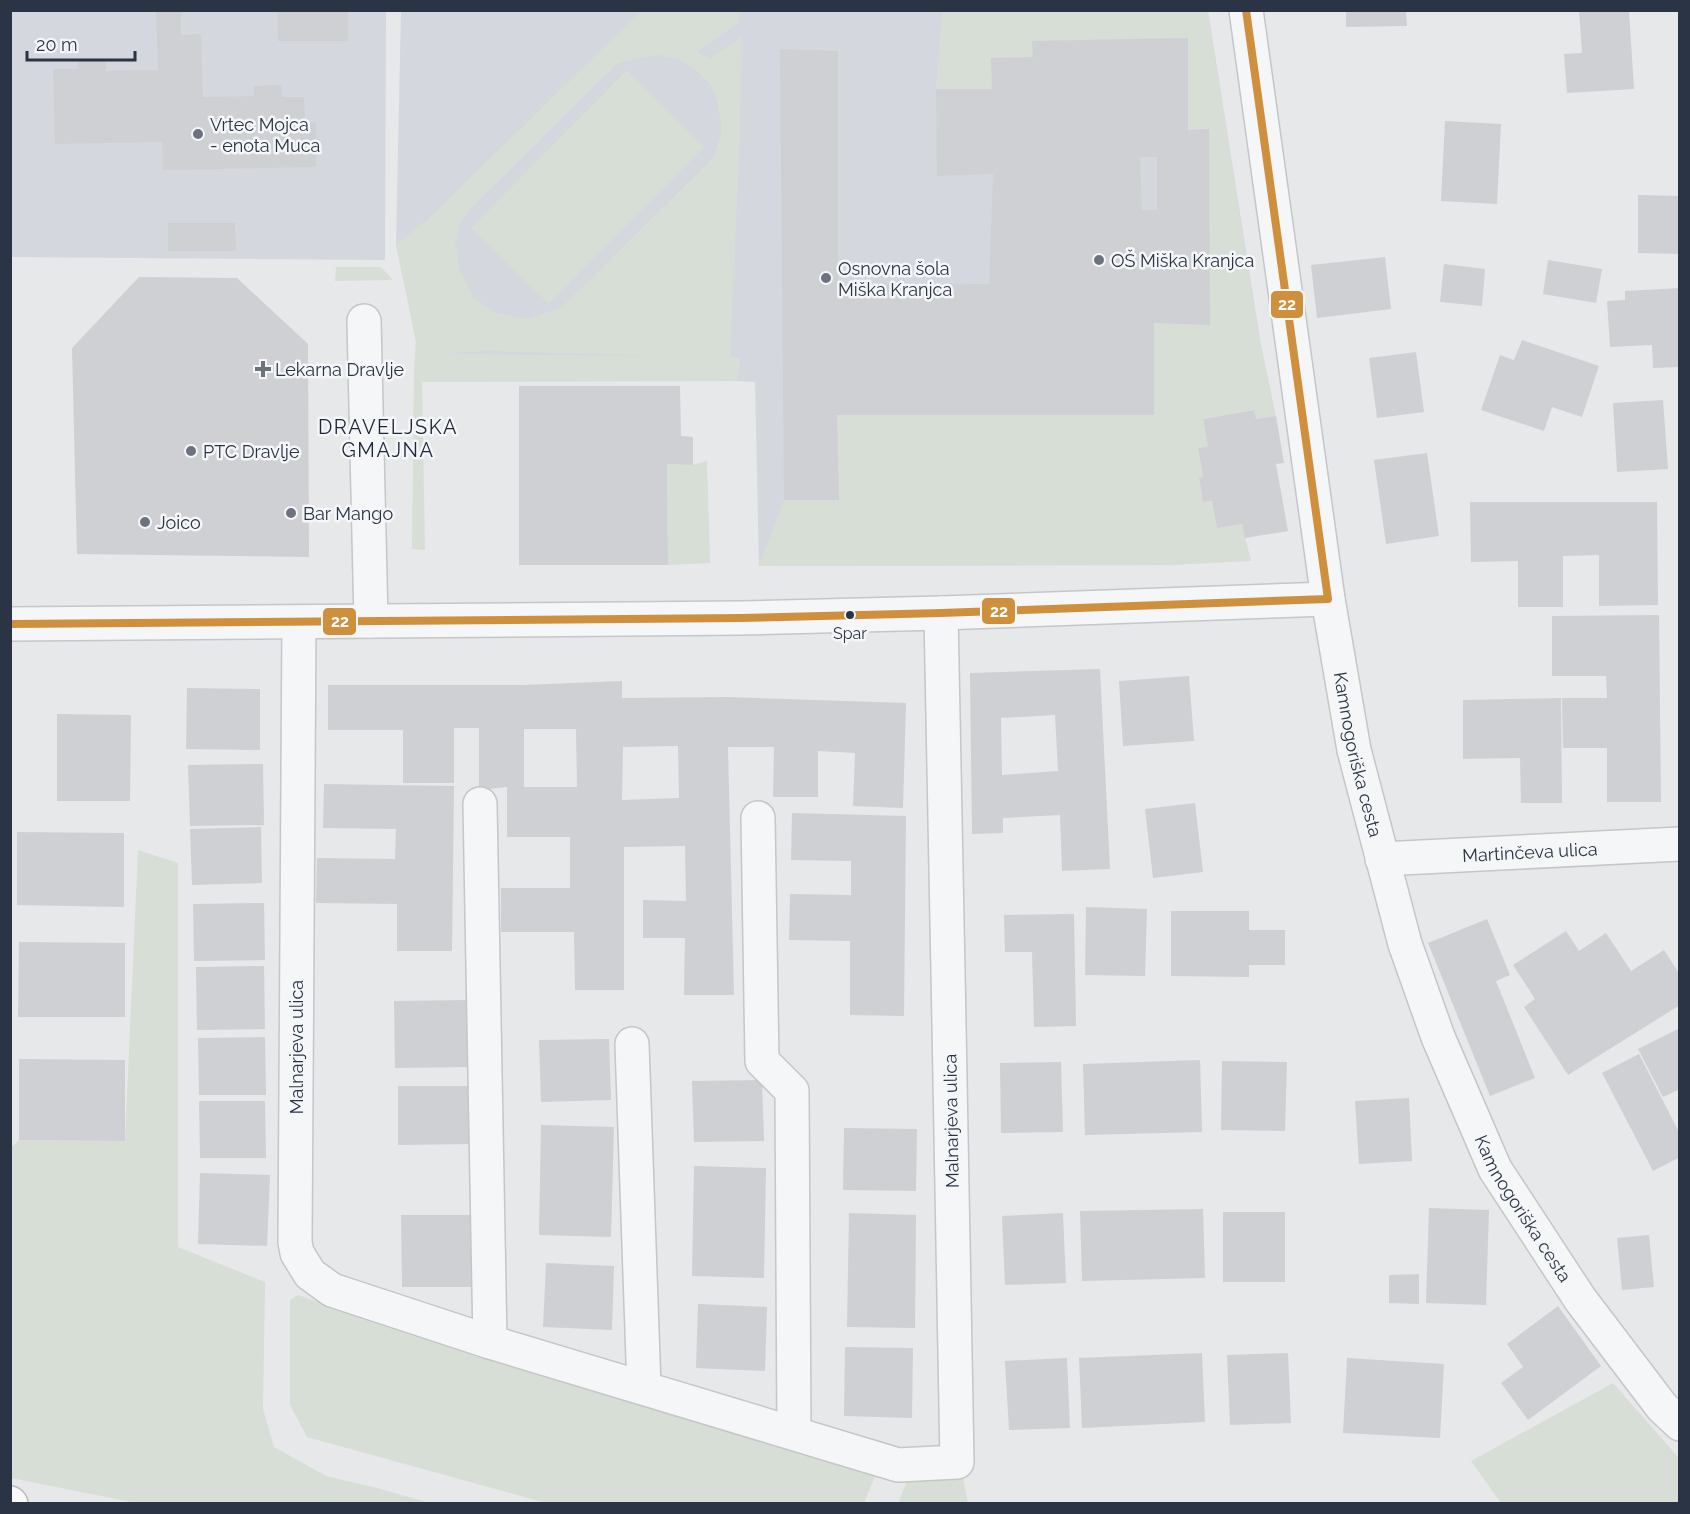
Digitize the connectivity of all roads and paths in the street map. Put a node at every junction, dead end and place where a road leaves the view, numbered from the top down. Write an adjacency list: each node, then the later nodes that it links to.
1 (1246, 10): 3 (street, Kamnogoriška cesta)
2 (364, 321): 5 (street)
3 (1328, 599): 4 (street); 11 (street, Kamnogoriška cesta)
4 (941, 613): 5 (street); 16 (street, Malnarjeva ulica)
5 (371, 621): 6 (street)
6 (299, 623): 7 (street); 13 (street, Malnarjeva ulica)
7 (10, 624)
8 (480, 804): 13 (street)
9 (758, 818): 16 (street)
10 (1680, 844): 11 (street, Martinčeva ulica)
11 (1382, 859): 15 (street, Kamnogoriška cesta)
12 (632, 1044): 14 (street)
13 (489, 1342): 14 (street, Malnarjeva ulica)
14 (644, 1388): 16 (street, Malnarjeva ulica)
15 (1680, 1424)
16 (794, 1433)

